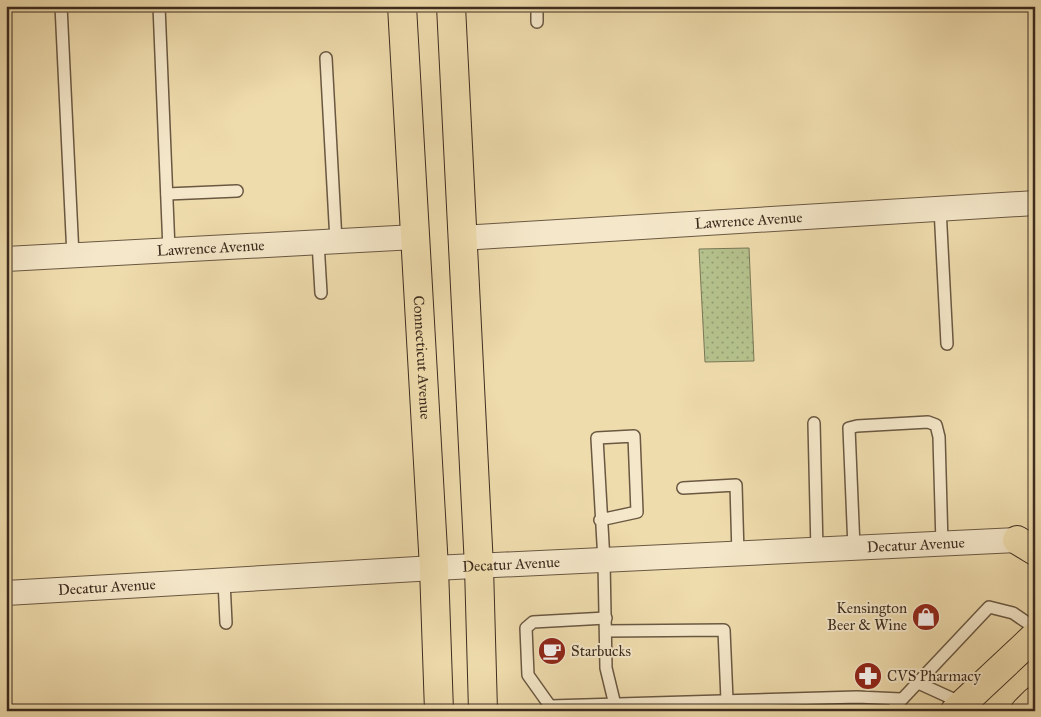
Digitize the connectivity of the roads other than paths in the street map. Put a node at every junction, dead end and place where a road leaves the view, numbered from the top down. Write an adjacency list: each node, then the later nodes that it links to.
1 (61, 6): 16 (lane)
2 (159, 6): 9 (lane)
3 (402, 6): 12 (main road, Connecticut Avenue)
4 (451, 6): 13 (main road)
5 (537, 6): 6 (lane)
6 (537, 22)
7 (326, 58): 14 (lane)
8 (237, 191): 9 (lane)
9 (167, 194): 15 (lane)
10 (1035, 202): 11 (street, Lawrence Avenue)
11 (940, 208): 13 (street, Lawrence Avenue); 19 (lane)
12 (415, 237): 14 (street, Lawrence Avenue); 30 (main road, Connecticut Avenue)
13 (460, 238): 29 (main road)
14 (327, 242): 15 (street, Lawrence Avenue); 18 (lane)
15 (169, 250): 16 (street, Lawrence Avenue)
16 (73, 256): 17 (street, Lawrence Avenue)
17 (6, 259)
18 (321, 293)
19 (947, 344)
20 (814, 423): 26 (lane)
21 (683, 488): 27 (lane)
22 (600, 520): 22 (lane); 28 (lane)
23 (942, 544): 24 (street, Decatur Avenue); 25 (street, Decatur Avenue); 25 (lane)
24 (1026, 545)
25 (854, 548): 26 (street, Decatur Avenue)
26 (817, 550): 27 (street, Decatur Avenue)
27 (738, 554): 28 (street, Decatur Avenue)
28 (604, 560): 29 (street, Decatur Avenue); 33 (lane)
29 (479, 567): 30 (street, Decatur Avenue); 45 (main road)
30 (434, 568): 31 (street, Decatur Avenue); 44 (main road, Connecticut Avenue)
31 (224, 581): 32 (street, Decatur Avenue); 34 (lane)
32 (6, 593)
33 (606, 618): 36 (lane); 42 (lane)
34 (226, 623)
35 (1035, 628): 38 (lane)
36 (606, 631): 40 (lane); 42 (lane)
37 (1035, 636): 43 (main road)
38 (916, 682): 39 (lane); 43 (lane)
39 (901, 699): 40 (lane); 46 (lane)
40 (727, 700): 42 (lane)
41 (1035, 701): 47 (main road)
42 (616, 707)
43 (958, 707)
44 (440, 711)
45 (483, 711)
46 (891, 711)
47 (1025, 711)

